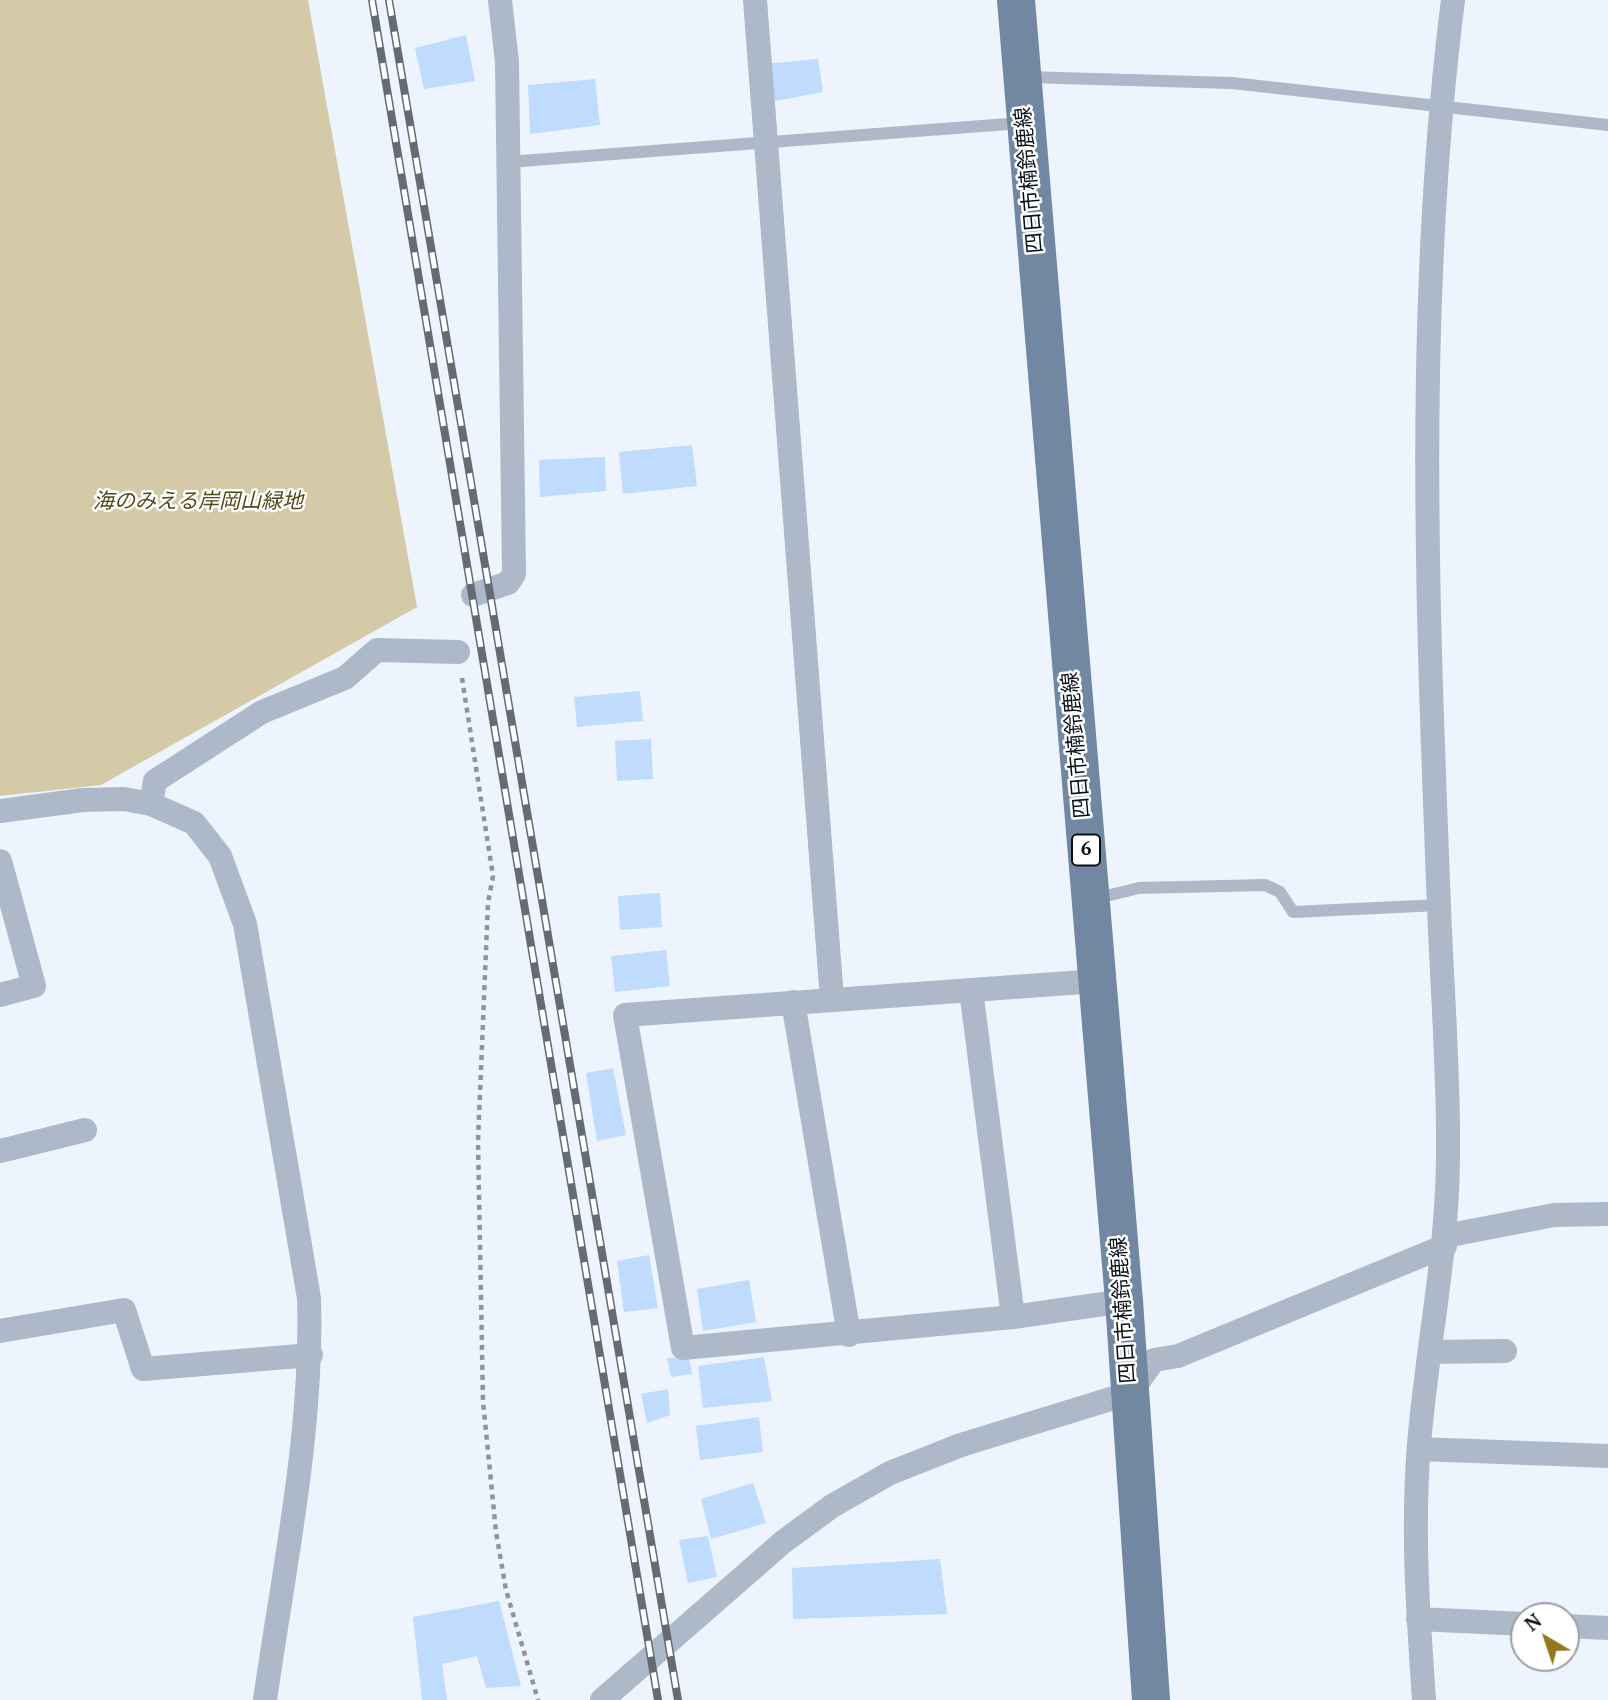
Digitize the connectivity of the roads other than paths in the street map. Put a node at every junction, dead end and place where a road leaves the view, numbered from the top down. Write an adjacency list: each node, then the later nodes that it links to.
1 (500, 0): 10 (street)
2 (755, 0): 9 (street)
3 (1016, 0): 5 (main road, 四日市楠鈴鹿線 / 6)
4 (1452, 0): 6 (street)
5 (1022, 77): 6 (lane); 7 (main road, 四日市楠鈴鹿線 / 6)
6 (1439, 107): 8 (lane); 17 (street)
7 (1025, 122): 9 (lane); 16 (main road, 四日市楠鈴鹿線 / 6)
8 (1608, 125)
9 (766, 142): 10 (lane); 21 (street)
10 (508, 162): 11 (street)
11 (473, 595)
12 (458, 652): 13 (street)
13 (151, 804): 14 (street); 33 (street)
14 (0, 811)
15 (0, 861): 20 (street)
16 (1090, 900): 17 (lane); 18 (main road, 四日市楠鈴鹿線 / 6)
17 (1438, 905): 26 (street)
18 (1097, 981): 19 (street); 27 (main road, 四日市楠鈴鹿線 / 6)
19 (971, 990): 21 (street); 28 (street)
20 (0, 995)
21 (832, 999): 22 (street)
22 (793, 1002): 30 (street); 30 (street)
23 (85, 1130): 24 (street)
24 (0, 1151)
25 (1608, 1214): 26 (street)
26 (1445, 1241): 32 (street); 34 (street)
27 (1124, 1301): 28 (street); 34 (main road, 四日市楠鈴鹿線 / 6)
28 (1013, 1317): 30 (street)
29 (0, 1331): 33 (street)
30 (849, 1335)
31 (1505, 1351): 32 (street)
32 (1430, 1352): 35 (street)
33 (311, 1355): 41 (street)
34 (1130, 1393): 42 (street); 43 (main road, 四日市楠鈴鹿線 / 6)
35 (1419, 1449): 36 (street); 37 (street)
36 (1608, 1456)
37 (1418, 1619): 38 (street); 44 (street)
38 (1510, 1623)
39 (1580, 1627): 40 (street)
40 (1608, 1628)
41 (265, 1700)
42 (602, 1700)
43 (1151, 1700)
44 (1424, 1700)

